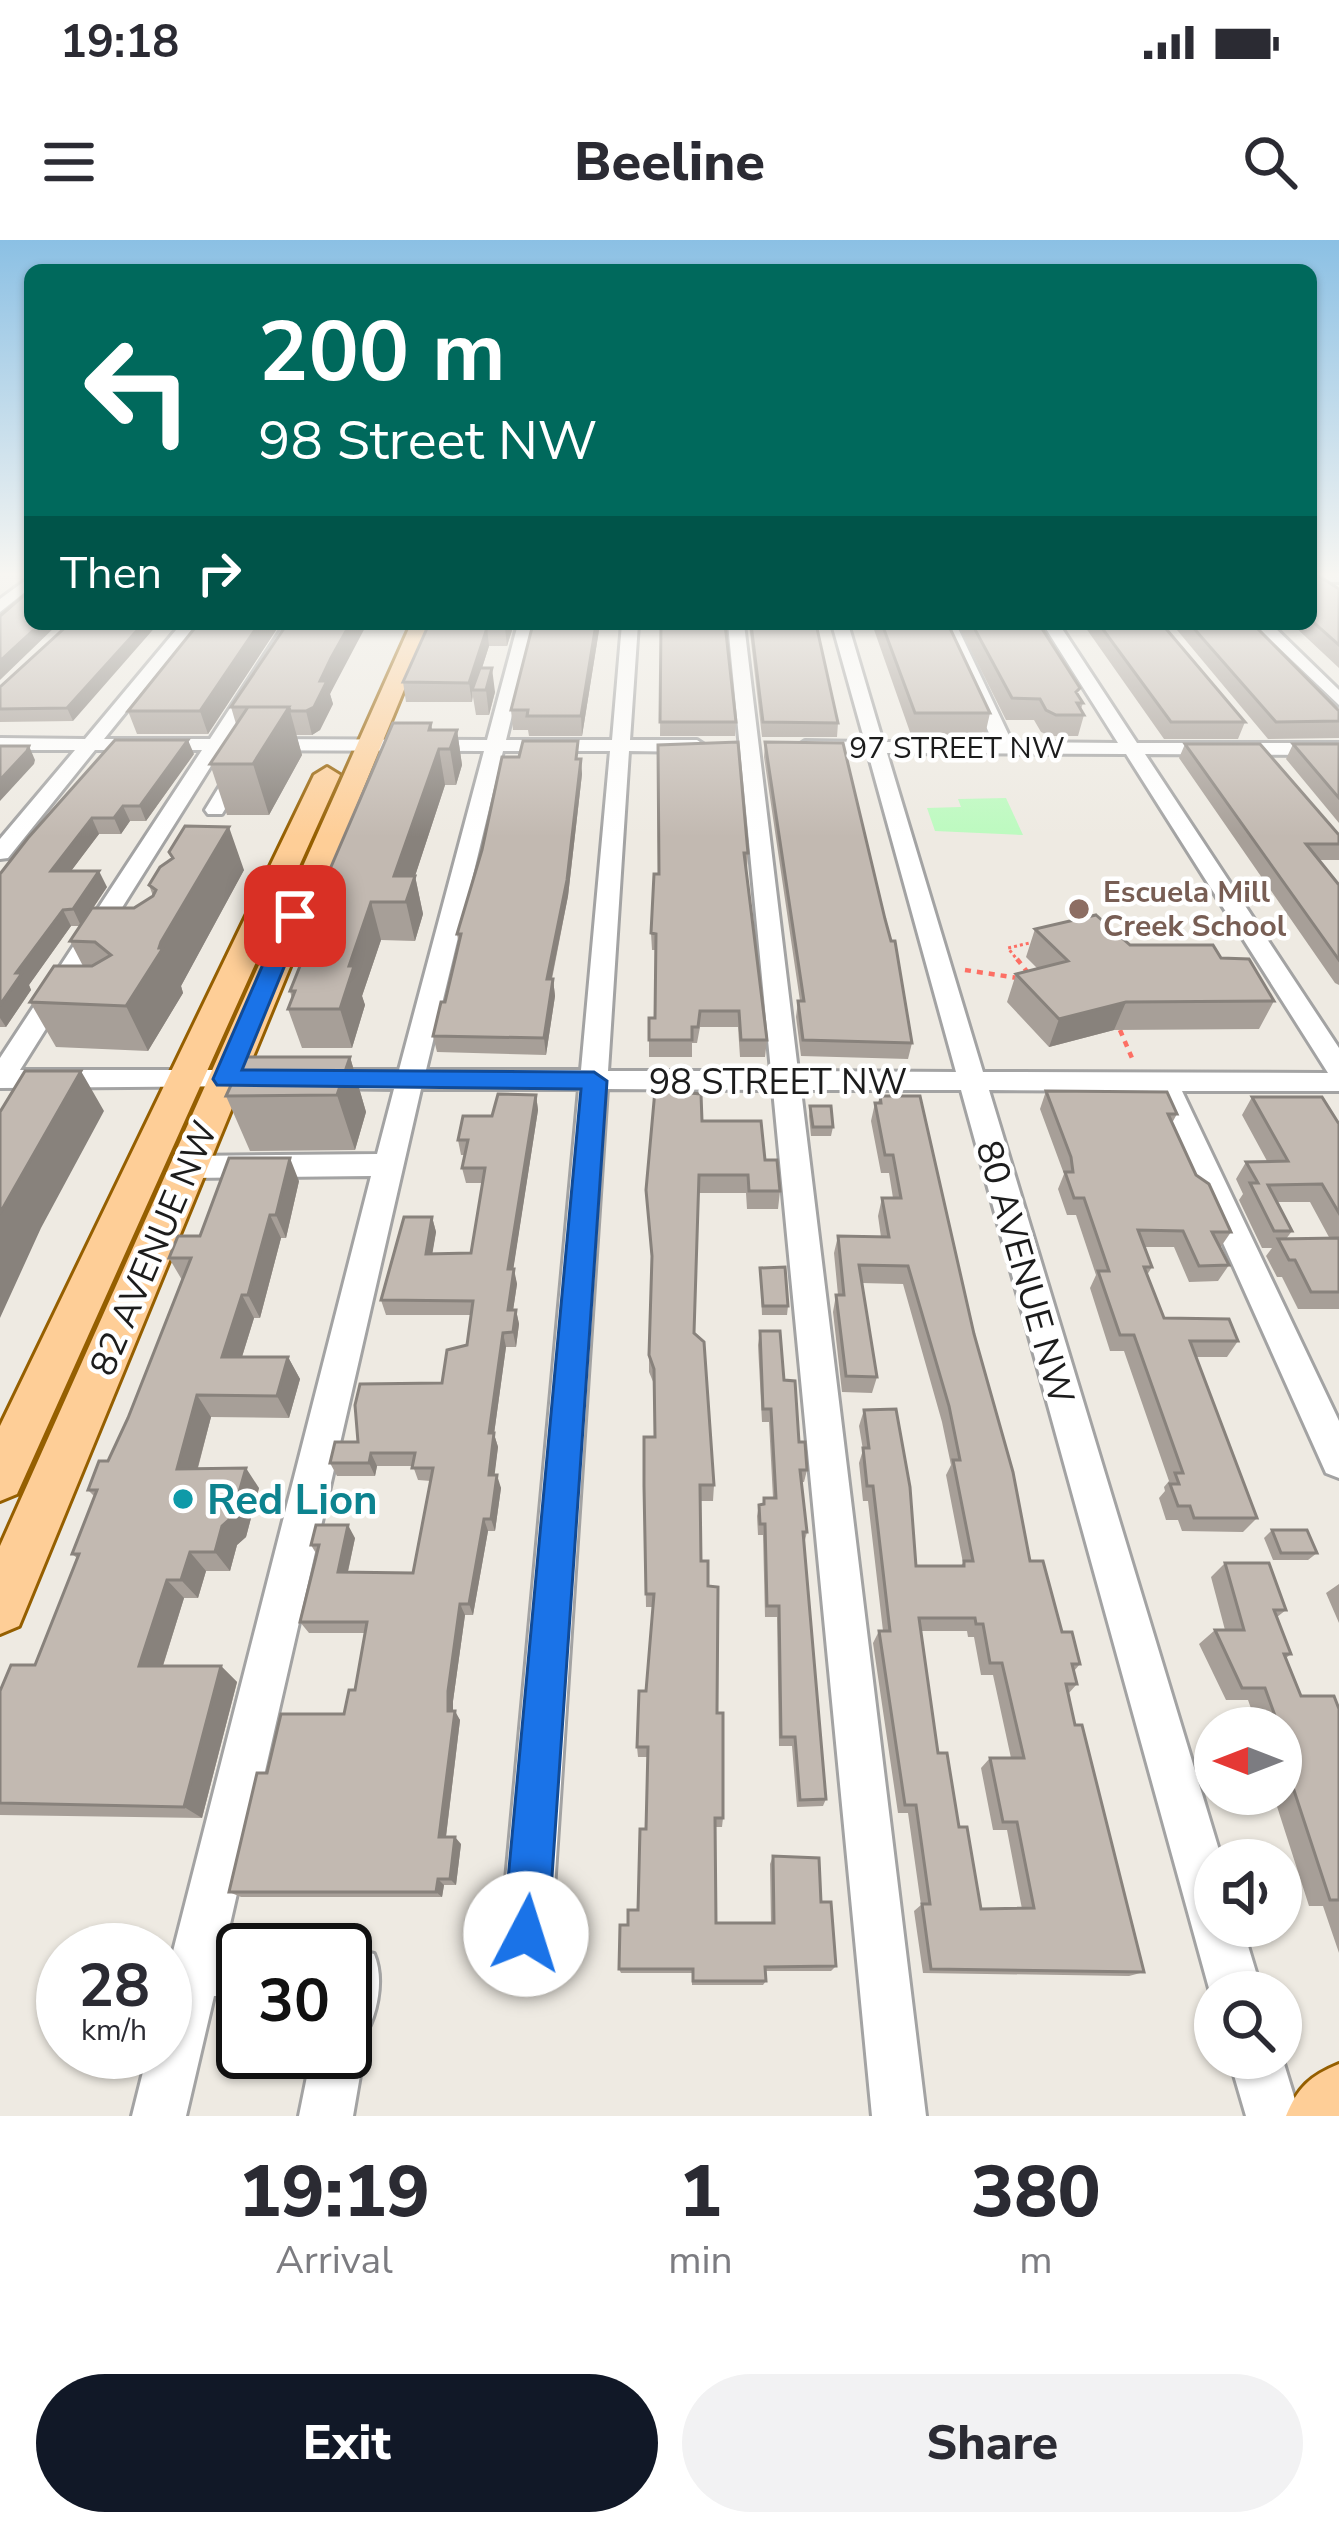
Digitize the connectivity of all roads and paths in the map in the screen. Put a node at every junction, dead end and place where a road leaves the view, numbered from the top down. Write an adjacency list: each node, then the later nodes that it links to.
1 (158, 662): 15 (street)
2 (267, 662): 16 (street)
3 (385, 662): 18 (main road, 82 AVENUE NW)
4 (401, 662): 18 (main road, 82 AVENUE NW)
5 (516, 662): 19 (street)
6 (628, 662): 20 (street)
7 (743, 662): 21 (street)
8 (851, 662): 23 (street, 80 AVENUE NW)
9 (965, 662): 24 (street)
10 (1076, 662): 25 (street)
11 (1300, 662): 12 (street)
12 (1339, 700)
13 (1247, 731): 26 (street)
14 (0, 744): 15 (street)
15 (89, 744): 16 (street); 30 (street)
16 (213, 744): 17 (street); 31 (street)
17 (255, 744): 18 (street); 29 (street)
18 (355, 745): 19 (street); 39 (main road, 82 AVENUE NW); 40 (main road, 82 AVENUE NW)
19 (494, 746): 20 (street); 42 (street)
20 (622, 746): 21 (street); 43 (street)
21 (760, 747): 41 (street)
22 (792, 747): 23 (street, 97 STREET NW)
23 (875, 747): 24 (street, 97 STREET NW); 45 (street, 80 AVENUE NW)
24 (1005, 748): 25 (street, 97 STREET NW)
25 (1132, 748): 26 (street, 97 STREET NW); 37 (street)
26 (1262, 749): 27 (street, 97 STREET NW); 28 (street)
27 (1339, 749)
28 (1282, 774)
29 (215, 810)
30 (0, 853)
31 (124, 889): 32 (street); 38 (street)
32 (151, 892)
33 (1040, 940): 34 (path)
34 (965, 970)
35 (1120, 1030): 36 (path)
36 (1135, 1063)
37 (1339, 1069)
38 (0, 1079): 39 (street, 98 STREET NW)
39 (185, 1079): 40 (street, 98 STREET NW); 50 (main road, 82 AVENUE NW)
40 (226, 1079): 42 (street, 98 STREET NW); 48 (main road, 82 AVENUE NW)
41 (785, 1079): 43 (street, 98 STREET NW); 45 (street, 98 STREET NW); 61 (street)
42 (409, 1080): 43 (street, 98 STREET NW); 47 (street)
43 (594, 1081): 54 (street)
44 (1163, 1081): 45 (street, 98 STREET NW); 46 (street, 98 STREET NW); 49 (street)
45 (970, 1082): 52 (street, 80 AVENUE NW)
46 (1339, 1082)
47 (388, 1165): 48 (street); 53 (street)
48 (188, 1166): 51 (main road, 82 AVENUE NW)
49 (1339, 1461)
50 (0, 1478)
51 (0, 1607)
52 (1194, 1848)
53 (228, 1923)
54 (526, 1934)
55 (216, 1976): 59 (street)
56 (333, 2079): 60 (street)
57 (1262, 2079): 62 (street)
58 (1339, 2099): 63 (main road)
59 (159, 2116)
60 (326, 2116)
61 (899, 2116)
62 (1273, 2116)
63 (1322, 2116)

